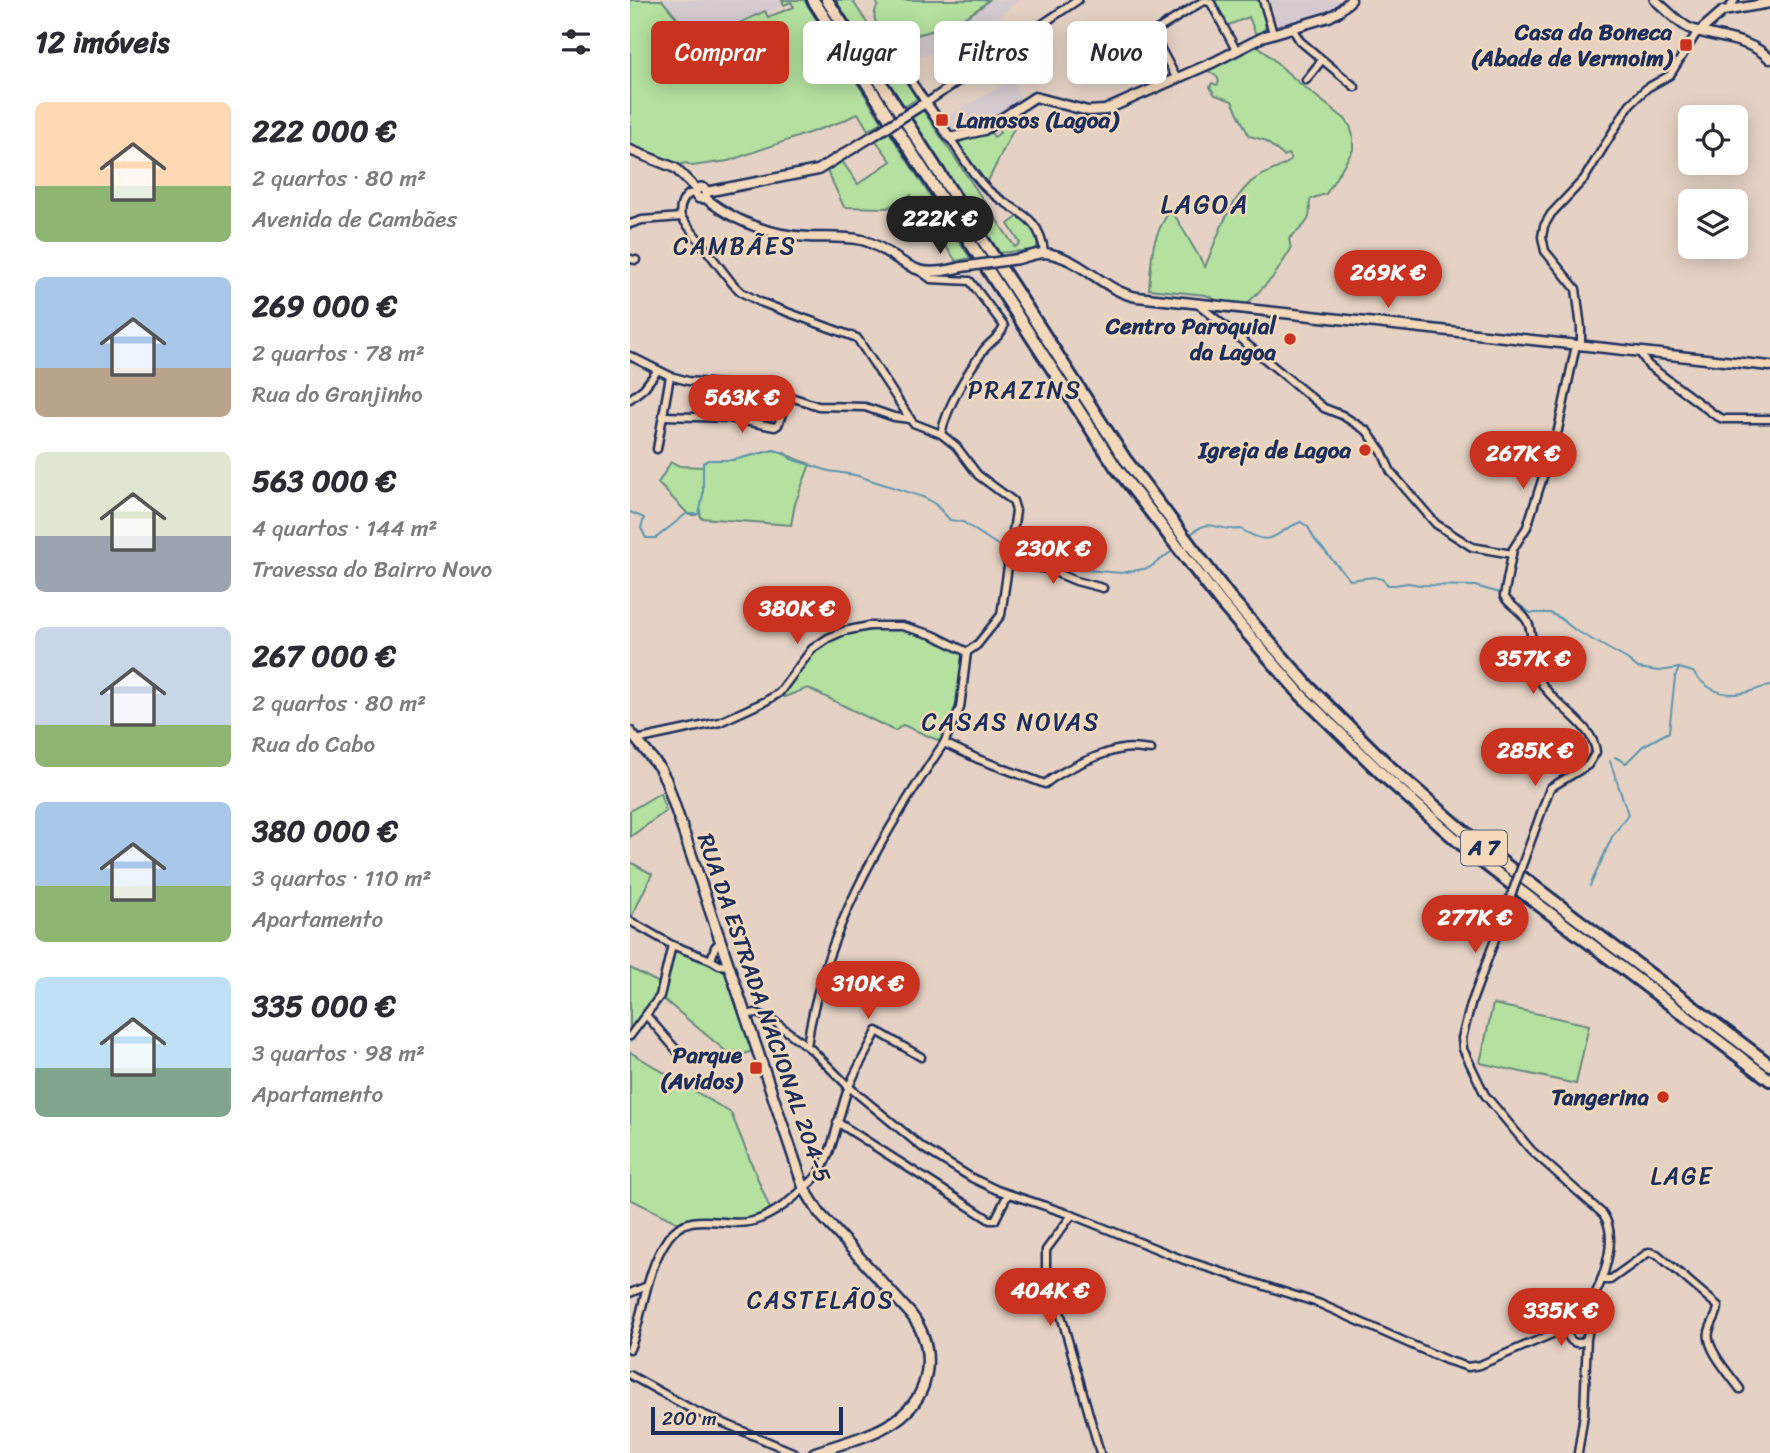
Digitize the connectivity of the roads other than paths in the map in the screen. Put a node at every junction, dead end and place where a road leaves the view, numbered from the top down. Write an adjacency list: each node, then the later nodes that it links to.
1 (813, 0): 43 (highway, A 7)
2 (827, 0): 43 (highway, A 7)
3 (1078, 0): 20 (street)
4 (1263, 0): 12 (street)
5 (1351, 0): 10 (street)
6 (1655, 0): 11 (street)
7 (1735, 0): 9 (street)
8 (1770, 2): 9 (street)
9 (1728, 9): 11 (street)
10 (1292, 29): 12 (street); 14 (street)
11 (1700, 31): 15 (street); 30 (street)
12 (1273, 33): 13 (street)
13 (1236, 50): 16 (street); 16 (street)
14 (1322, 60): 17 (street); 19 (street)
15 (1770, 60)
16 (1177, 79): 21 (street)
17 (1306, 80)
18 (911, 84): 20 (street)
19 (1355, 88)
20 (923, 104): 21 (street); 24 (street, bridge)
21 (950, 138): 27 (street)
22 (630, 150): 23 (street)
23 (696, 191): 24 (street); 25 (street)
24 (705, 194): 28 (street)
25 (681, 217): 26 (street); 39 (street)
26 (630, 224)
27 (1044, 253): 28 (street, bridge); 29 (street)
28 (919, 270): 41 (street)
29 (1198, 304): 30 (street); 44 (street)
30 (1578, 345): 31 (street); 44 (street)
31 (1639, 351): 33 (street); 40 (street)
32 (630, 356): 34 (street)
33 (1770, 366)
34 (657, 370): 35 (street); 37 (street)
35 (670, 376): 36 (street); 38 (street)
36 (792, 398): 38 (street); 39 (street)
37 (630, 399)
38 (664, 416): 42 (street)
39 (910, 419): 41 (street)
40 (1770, 419)
41 (942, 434): 45 (street)
42 (657, 449)
43 (1120, 462): 47 (highway, A 7)
44 (1511, 554): 70 (street, bridge)
45 (1007, 562): 46 (street); 48 (street)
46 (1104, 588)
47 (1225, 600): 63 (highway, A 7); 64 (highway, A 7)
48 (967, 652): 49 (street); 50 (street)
49 (633, 736): 53 (main road, RUA DA ESTRADA NACIONAL 204-5)
50 (944, 743): 51 (street); 60 (street)
51 (1151, 750)
52 (630, 921): 54 (street)
53 (720, 942): 55 (street); 56 (main road, RUA DA ESTRADA NACIONAL 204-5)
54 (672, 945): 55 (street); 57 (street)
55 (711, 960): 56 (street)
56 (728, 966): 58 (main road, RUA DA ESTRADA NACIONAL 204-5)
57 (646, 1015): 59 (street); 61 (street)
58 (745, 1015): 60 (street); 67 (main road, RUA DA ESTRADA NACIONAL 204-5)
59 (630, 1036)
60 (807, 1046): 65 (street)
61 (679, 1053)
62 (921, 1057): 65 (street)
63 (1770, 1065)
64 (1770, 1080)
65 (849, 1087): 66 (street); 68 (street)
66 (837, 1122): 67 (street); 68 (street)
67 (804, 1188): 71 (street); 83 (main road, RUA DA ESTRADA NACIONAL 204-5)
68 (1008, 1194): 69 (street)
69 (1072, 1215): 76 (street); 85 (street)
70 (1601, 1280): 73 (street); 81 (street)
71 (647, 1286): 72 (street); 78 (street)
72 (630, 1293)
73 (1590, 1308): 74 (street); 75 (street)
74 (1574, 1325): 75 (street); 76 (street); 77 (street)
75 (1587, 1333): 77 (street); 79 (street)
76 (1553, 1335): 77 (street)
77 (1574, 1341): 79 (street)
78 (630, 1349)
79 (1587, 1356): 86 (street)
80 (630, 1375): 82 (street)
81 (1740, 1389)
82 (783, 1450): 84 (street)
83 (819, 1452)
84 (795, 1453)
85 (1101, 1453)
86 (1578, 1453)

